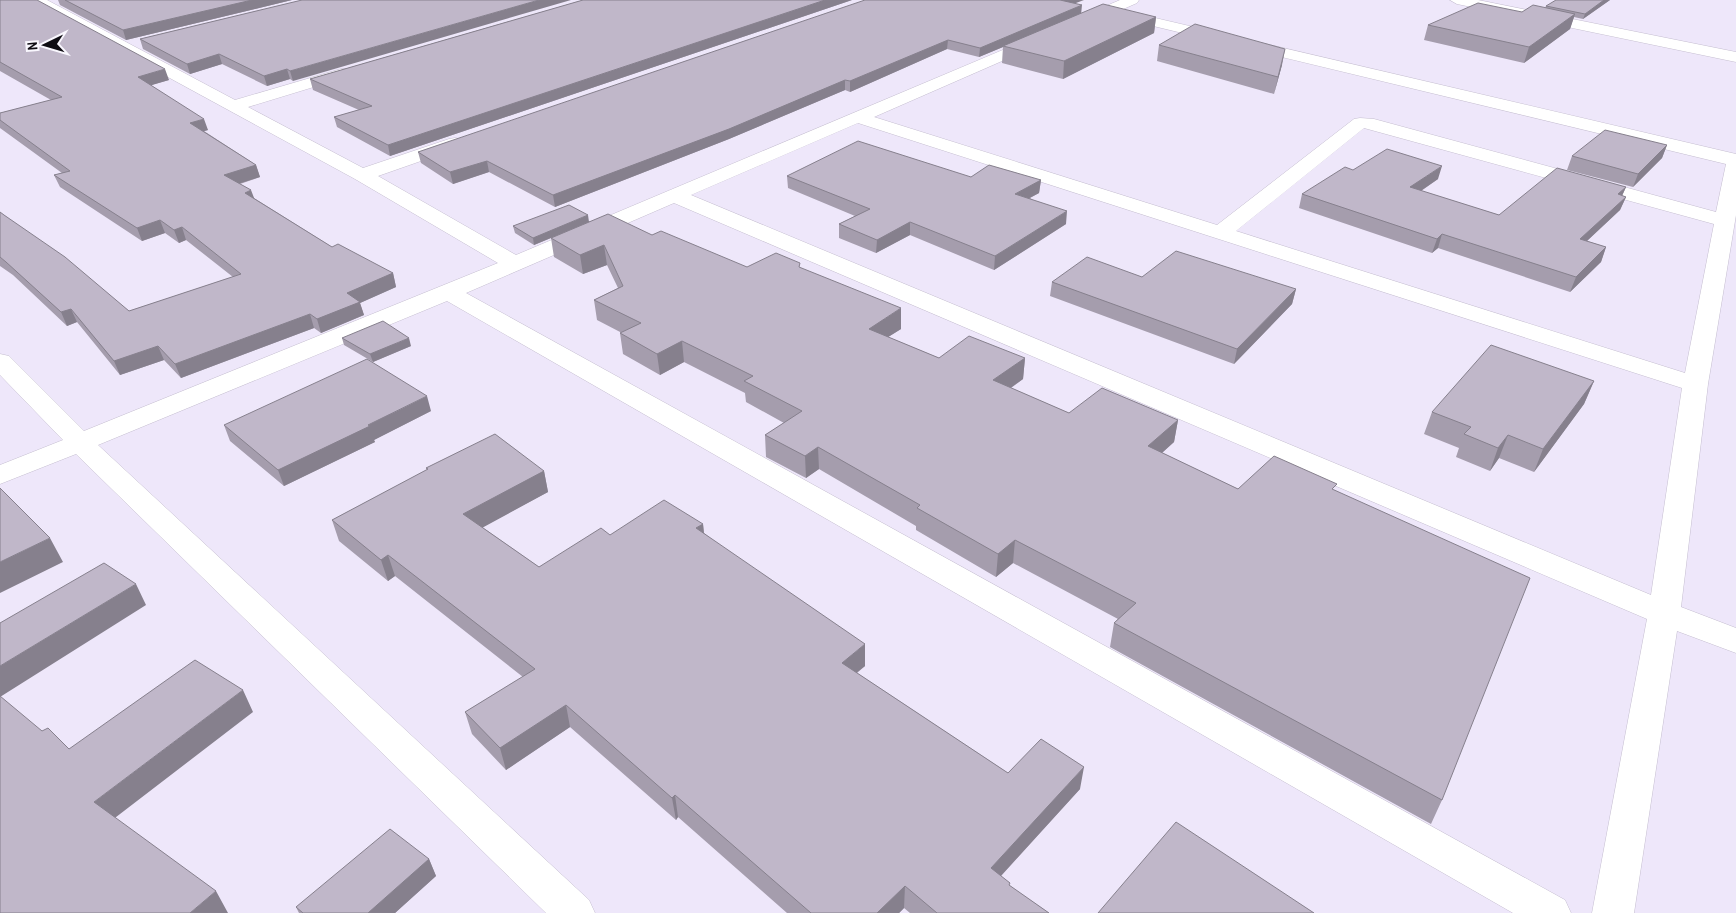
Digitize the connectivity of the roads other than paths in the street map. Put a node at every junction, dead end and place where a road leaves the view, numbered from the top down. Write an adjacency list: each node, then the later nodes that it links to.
1 (37, 0): 8 (street)
2 (1132, 0): 4 (street)
3 (1457, 0): 9 (street)
4 (1107, 10): 5 (street); 14 (street)
5 (1071, 26)
6 (1053, 33): 12 (street)
7 (143, 42): 8 (street)
8 (124, 47): 11 (street)
9 (1736, 57)
10 (366, 67): 11 (street)
11 (233, 106): 15 (street)
12 (857, 117): 16 (street); 18 (street)
13 (466, 139): 15 (street)
14 (1736, 161): 17 (street)
15 (362, 175): 19 (street)
16 (676, 196): 19 (street); 25 (street)
17 (1728, 230): 18 (street); 22 (street)
18 (1220, 232): 22 (street)
19 (515, 264): 20 (street)
20 (448, 292): 23 (street); 28 (street)
21 (0, 361): 23 (street)
22 (1695, 384): 25 (street)
23 (80, 442): 24 (street); 27 (street)
24 (0, 475)
25 (1664, 613): 26 (street); 29 (street)
26 (1736, 641)
27 (574, 913)
28 (1550, 913)
29 (1613, 913)

